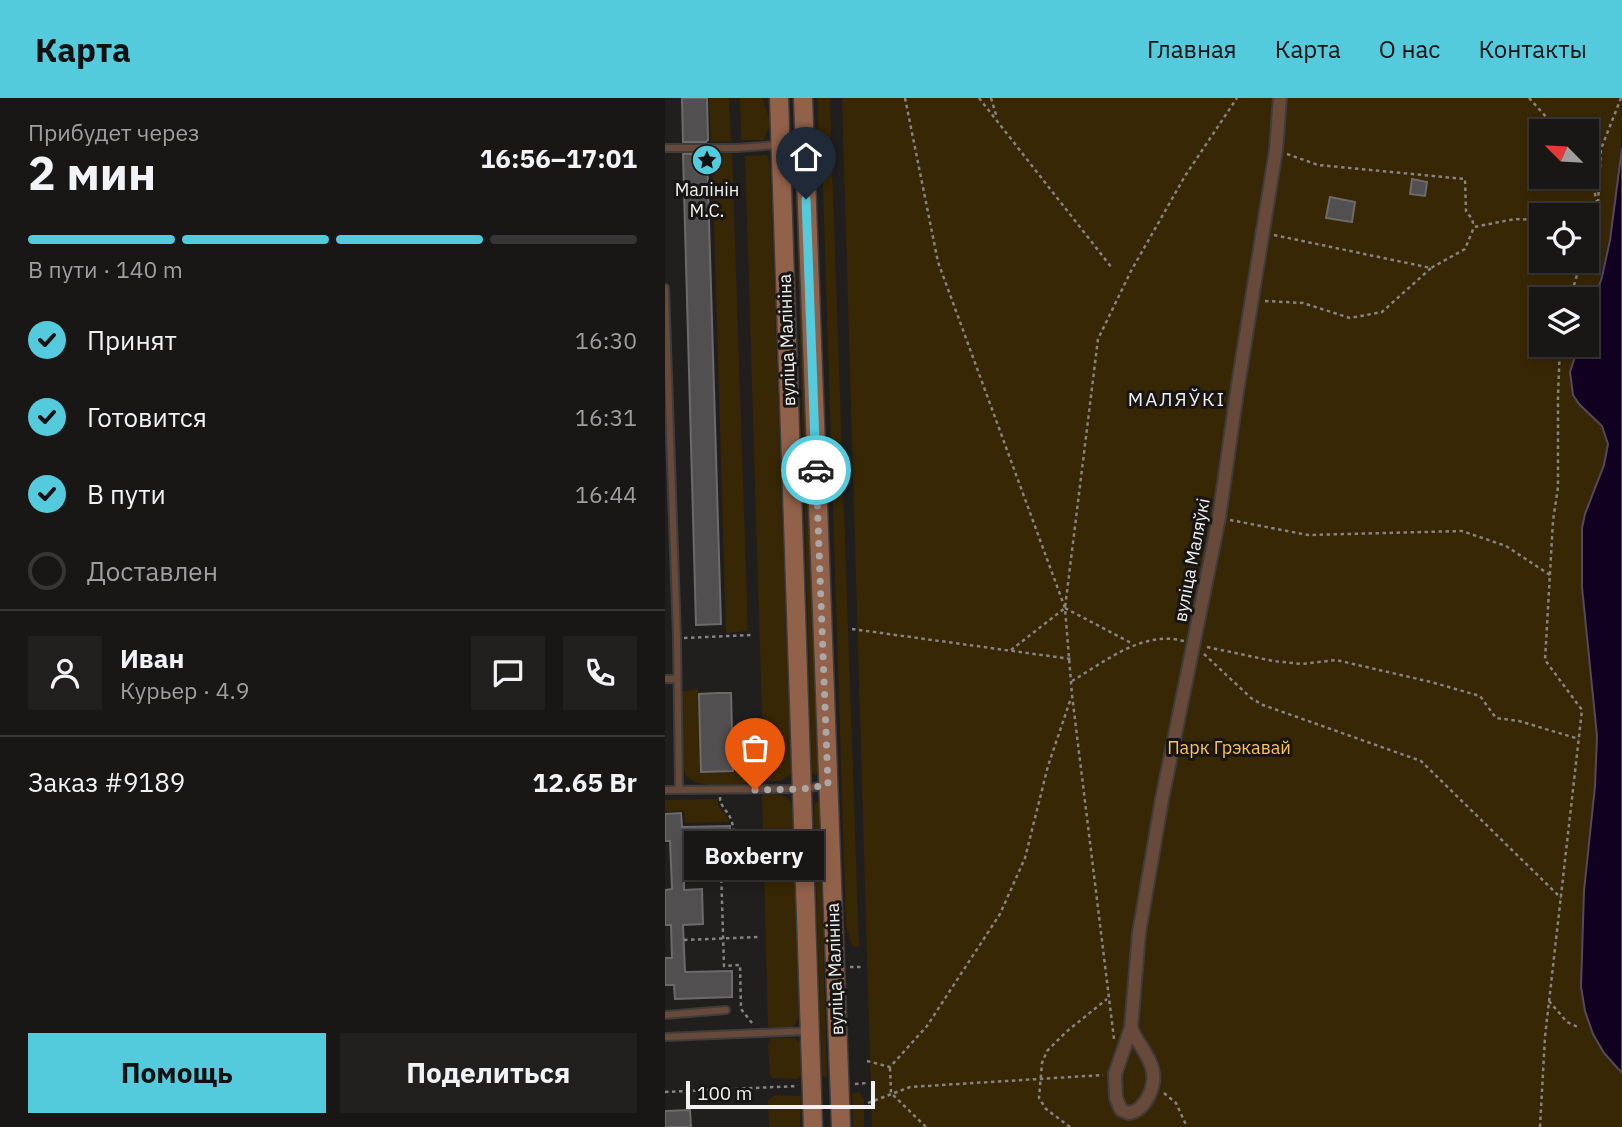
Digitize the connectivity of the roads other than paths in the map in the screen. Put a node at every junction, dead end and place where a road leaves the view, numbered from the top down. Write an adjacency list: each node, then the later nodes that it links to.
1 (779, 98): 5 (main road, вуліца Малініна)
2 (803, 98): 4 (main road, вуліца Малініна)
3 (1280, 98): 19 (street, вуліца Маляўкі)
4 (804, 143): 5 (lane); 13 (main road, вуліца Малініна)
5 (781, 145): 6 (lane); 14 (main road, вуліца Малініна)
6 (665, 148)
7 (665, 288): 8 (lane)
8 (667, 370): 10 (lane)
9 (665, 618): 10 (lane)
10 (676, 618): 12 (lane)
11 (665, 679): 12 (lane)
12 (677, 679): 16 (lane)
13 (828, 785): 14 (lane); 23 (main road, вуліца Малініна)
14 (802, 789): 16 (lane); 20 (main road, вуліца Малініна)
15 (665, 790): 16 (lane)
16 (679, 790)
17 (726, 1010): 18 (lane)
18 (665, 1015)
19 (1131, 1028): 19 (street, вуліца Маляўкі)
20 (811, 1031): 21 (lane); 22 (main road, вуліца Малініна)
21 (665, 1037)
22 (813, 1127)
23 (841, 1127)

